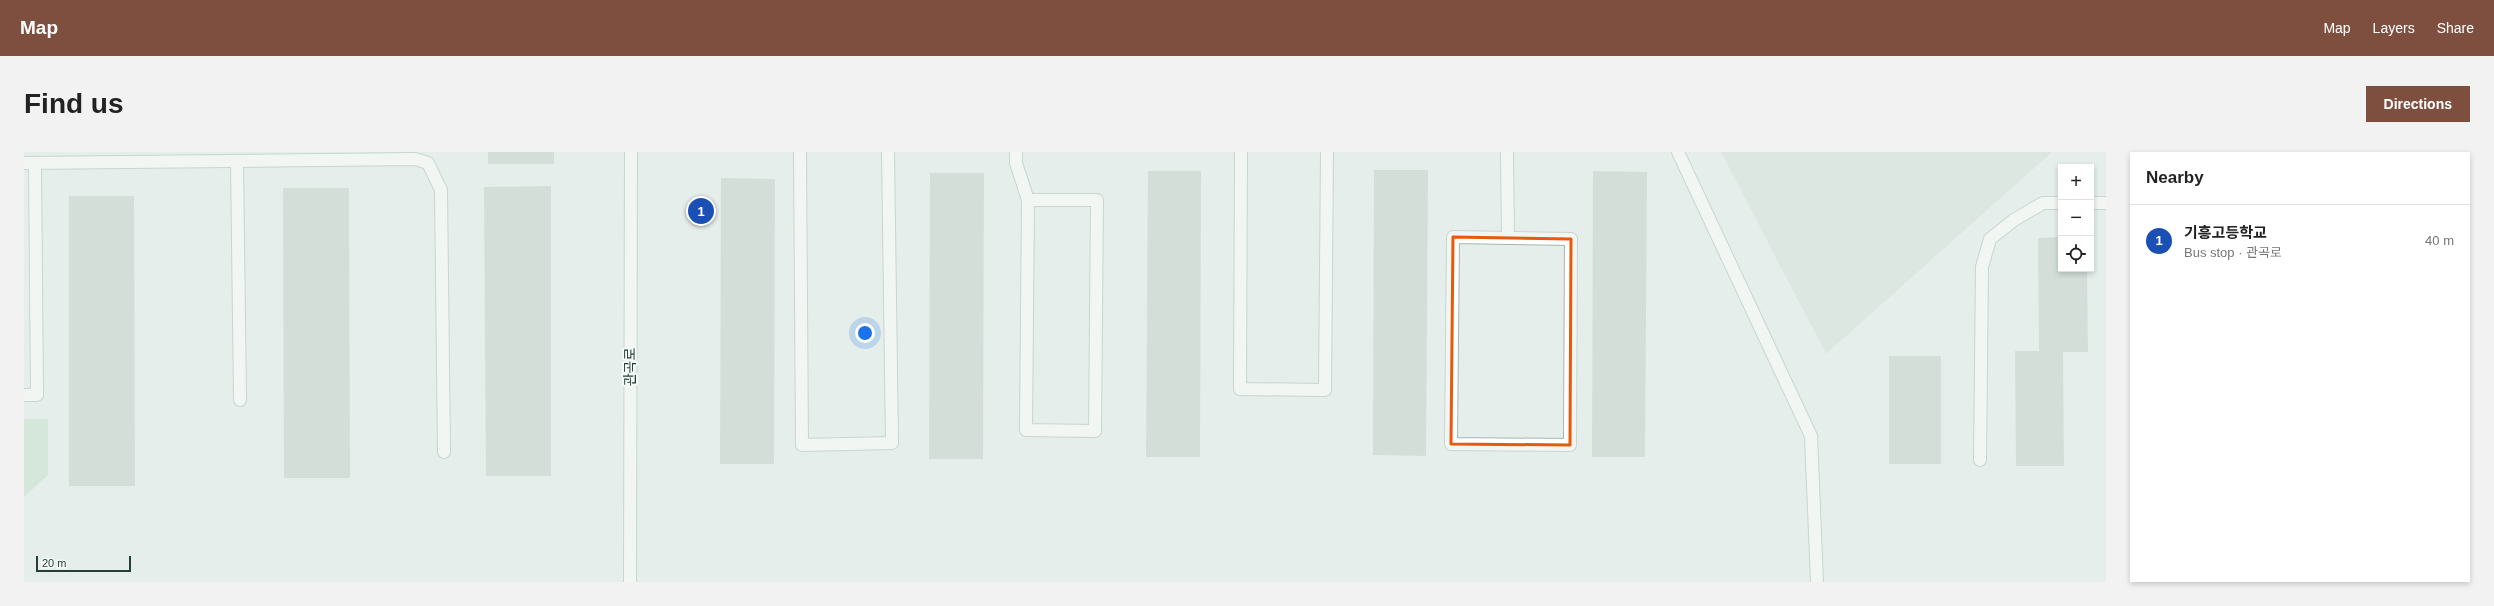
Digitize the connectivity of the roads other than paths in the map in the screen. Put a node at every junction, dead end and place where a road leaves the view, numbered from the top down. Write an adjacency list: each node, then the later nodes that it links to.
1 (631, 152): 22 (street, 관곡로)
2 (800, 152): 3 (street)
3 (888, 152)
4 (1016, 152): 12 (street)
5 (1241, 152): 6 (street)
6 (1327, 152)
7 (1507, 152): 17 (street)
8 (1678, 152): 23 (street)
9 (394, 156): 10 (street); 20 (street)
10 (238, 161): 11 (street); 19 (street)
11 (29, 163): 16 (street)
12 (1028, 200): 12 (street)
13 (2058, 203): 21 (street)
14 (2094, 203): 15 (street)
15 (2106, 203)
16 (29, 209): 18 (street)
17 (1508, 238): 17 (street)
18 (24, 395)
19 (240, 400)
20 (444, 452)
21 (1980, 460)
22 (630, 582)
23 (1817, 582)

